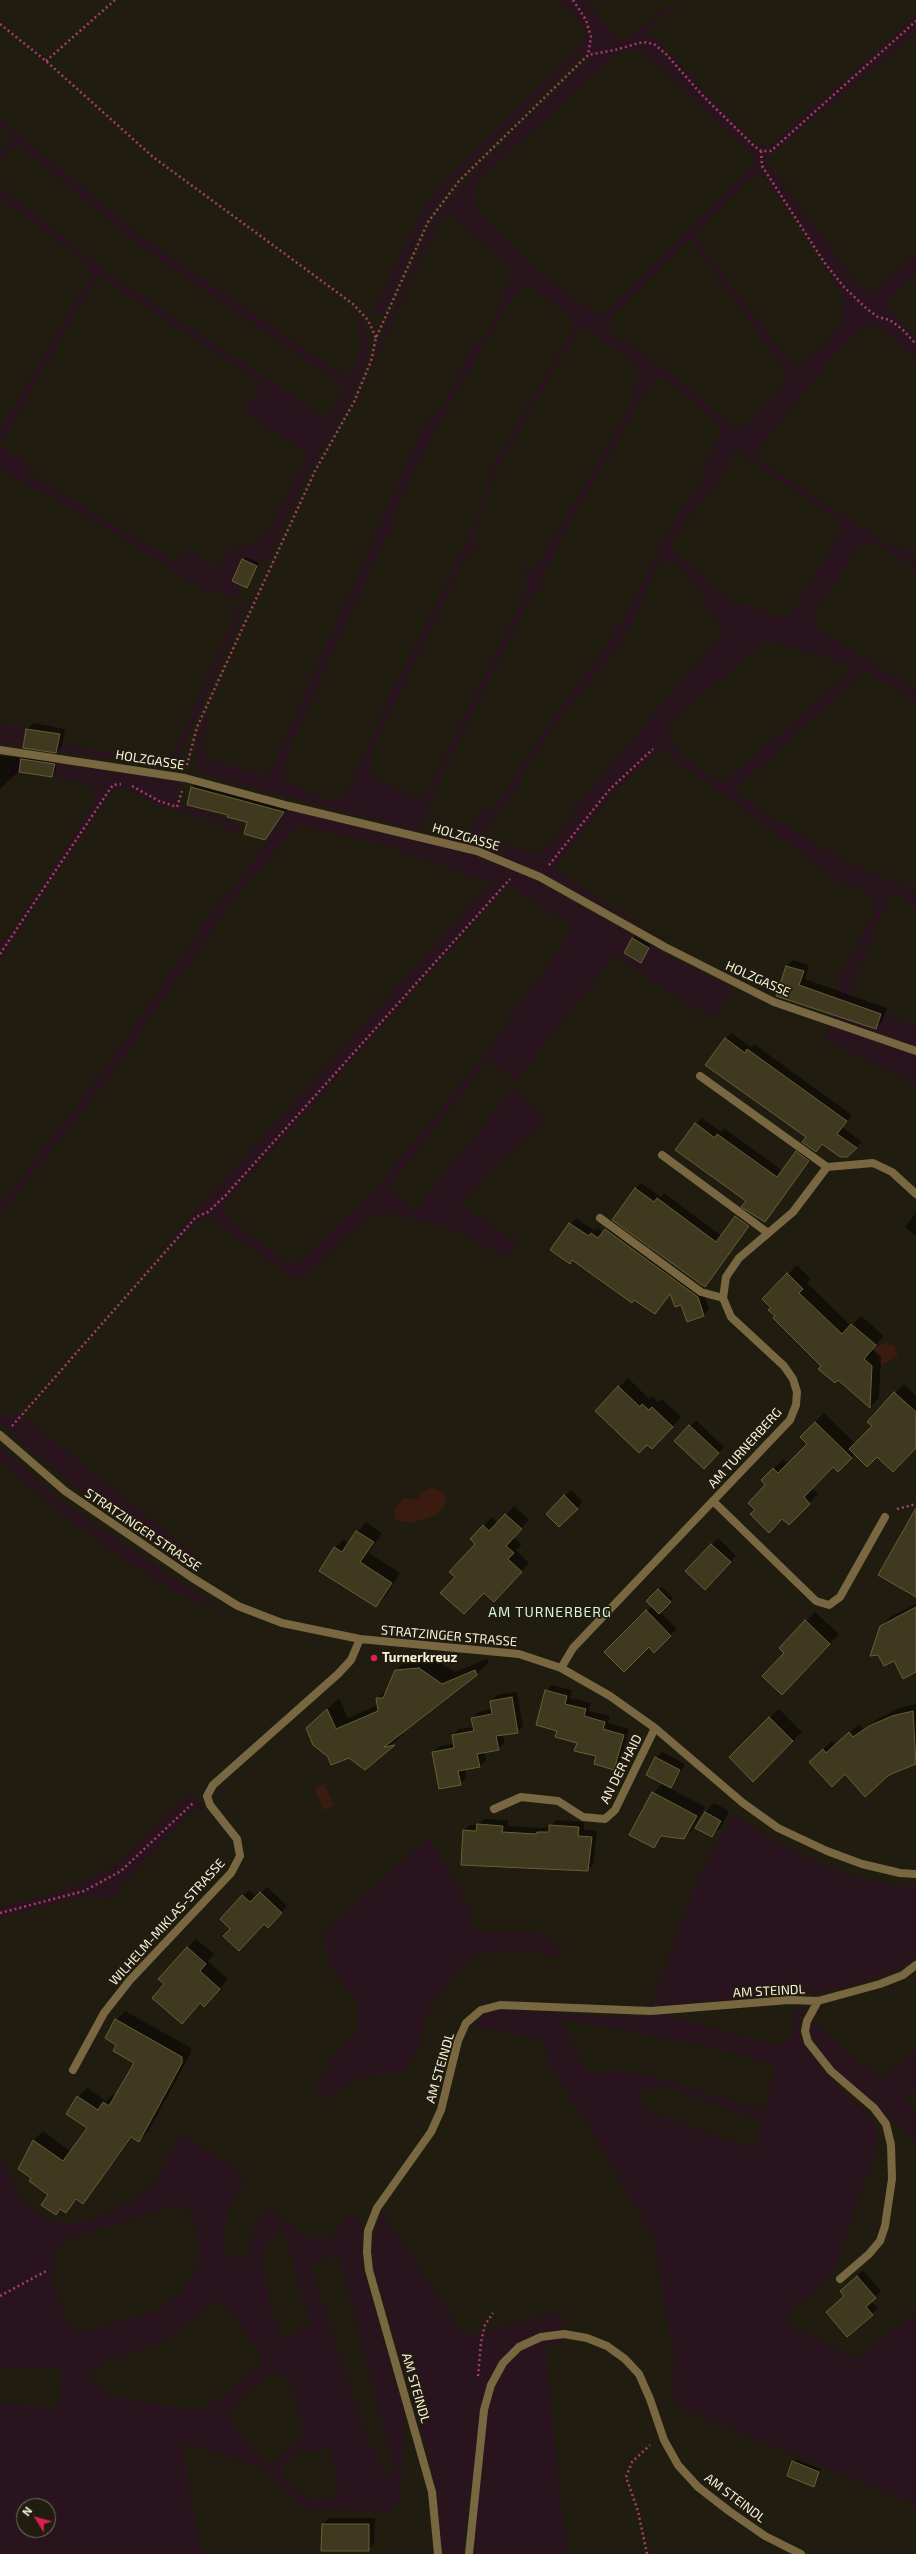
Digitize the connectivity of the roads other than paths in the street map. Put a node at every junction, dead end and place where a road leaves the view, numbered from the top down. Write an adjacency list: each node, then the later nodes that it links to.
1 (0, 750): 2 (street, HOLZGASSE)
2 (916, 1050)
3 (700, 1076): 5 (street)
4 (662, 1155): 8 (street)
5 (827, 1167): 6 (street); 8 (street, AM TURNERBERG)
6 (916, 1194)
7 (600, 1218): 9 (street)
8 (768, 1233): 9 (street, AM TURNERBERG)
9 (724, 1298): 11 (street, AM TURNERBERG)
10 (1, 1436): 13 (street, STRATZINGER STRASSE)
11 (713, 1501): 12 (street, AM TURNERBERG); 14 (street, AM TURNERBERG)
12 (885, 1517)
13 (360, 1639): 14 (street, STRATZINGER STRASSE); 20 (street, WILHELM-MIKLAS-STRASSE)
14 (561, 1668): 15 (street, STRATZINGER STRASSE)
15 (655, 1728): 16 (street, AN DER HAID); 17 (street, STRATZINGER STRASSE)
16 (494, 1809)
17 (916, 1874)
18 (916, 1965): 19 (street, AM STEINDL)
19 (818, 2001): 21 (street); 22 (street, AM STEINDL)
20 (74, 2070)
21 (840, 2280)
22 (438, 2554)
23 (469, 2554): 24 (street, AM STEINDL)
24 (801, 2554)

